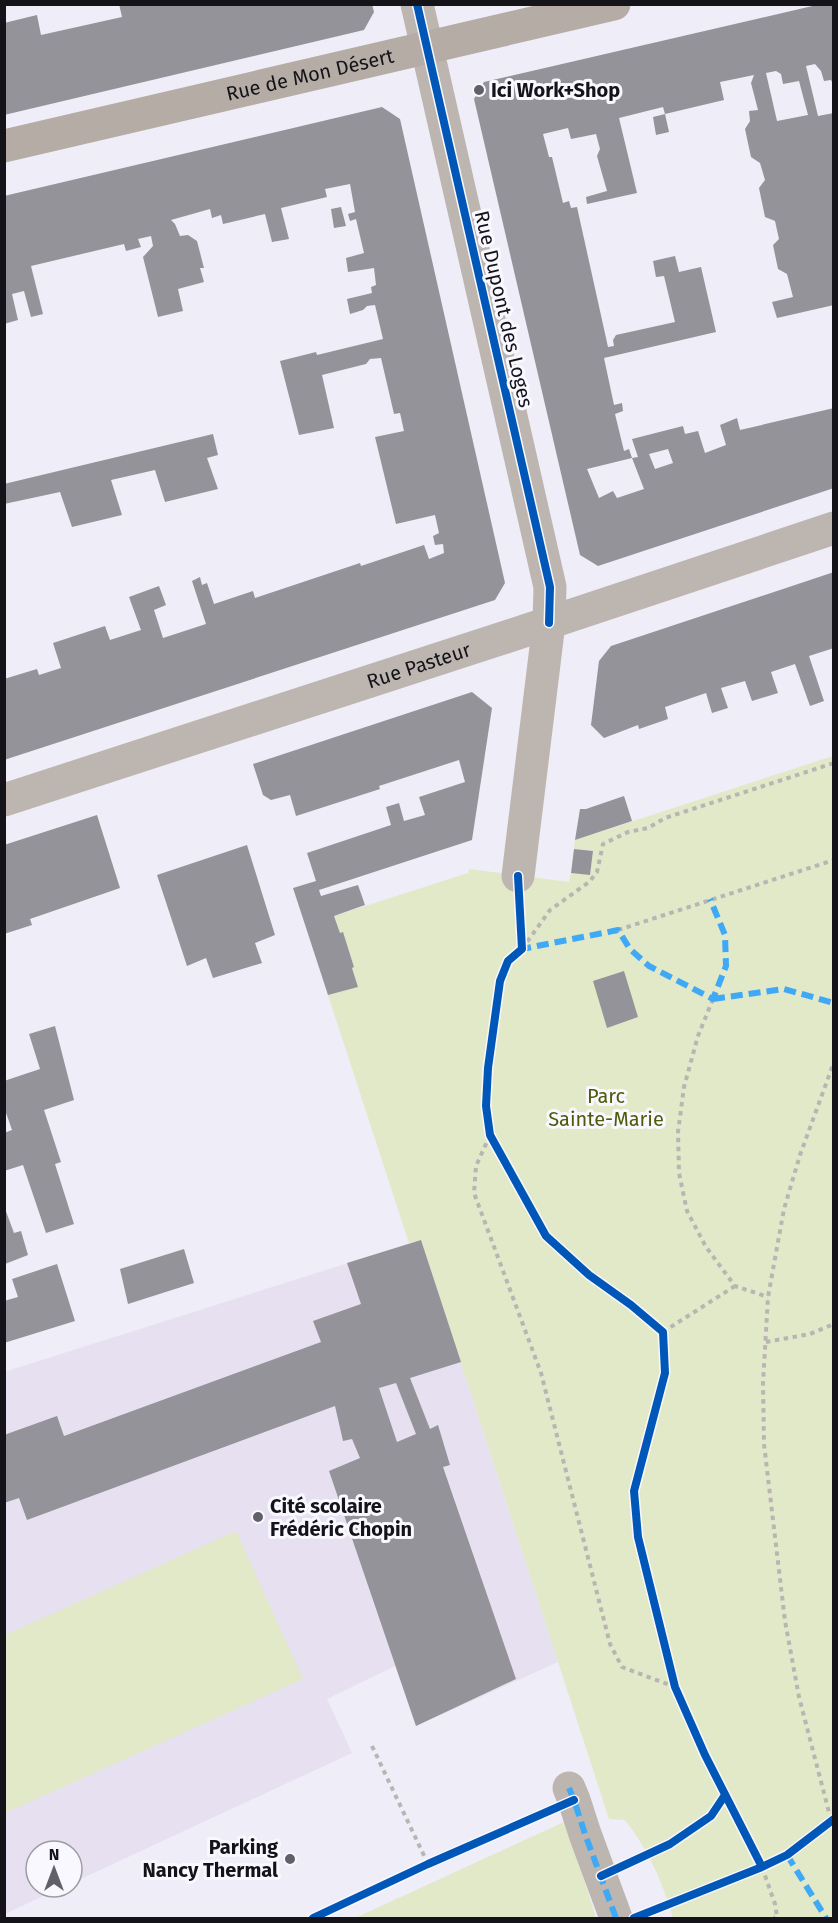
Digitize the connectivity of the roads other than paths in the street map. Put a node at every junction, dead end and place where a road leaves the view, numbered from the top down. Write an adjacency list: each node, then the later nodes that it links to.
1 (417, 4): 3 (street, Rue Dupont des Loges)
2 (614, 4): 3 (main road, Rue de Mon Désert)
3 (427, 49): 4 (main road, Rue de Mon Désert); 6 (street, Rue Dupont des Loges)
4 (4, 146)
5 (834, 528): 6 (street, Rue Pasteur)
6 (549, 623): 7 (street, Rue Pasteur); 8 (street, Rue Dupont des Loges)
7 (4, 800)
8 (518, 876)
9 (568, 1788): 10 (street)
10 (616, 1918)

